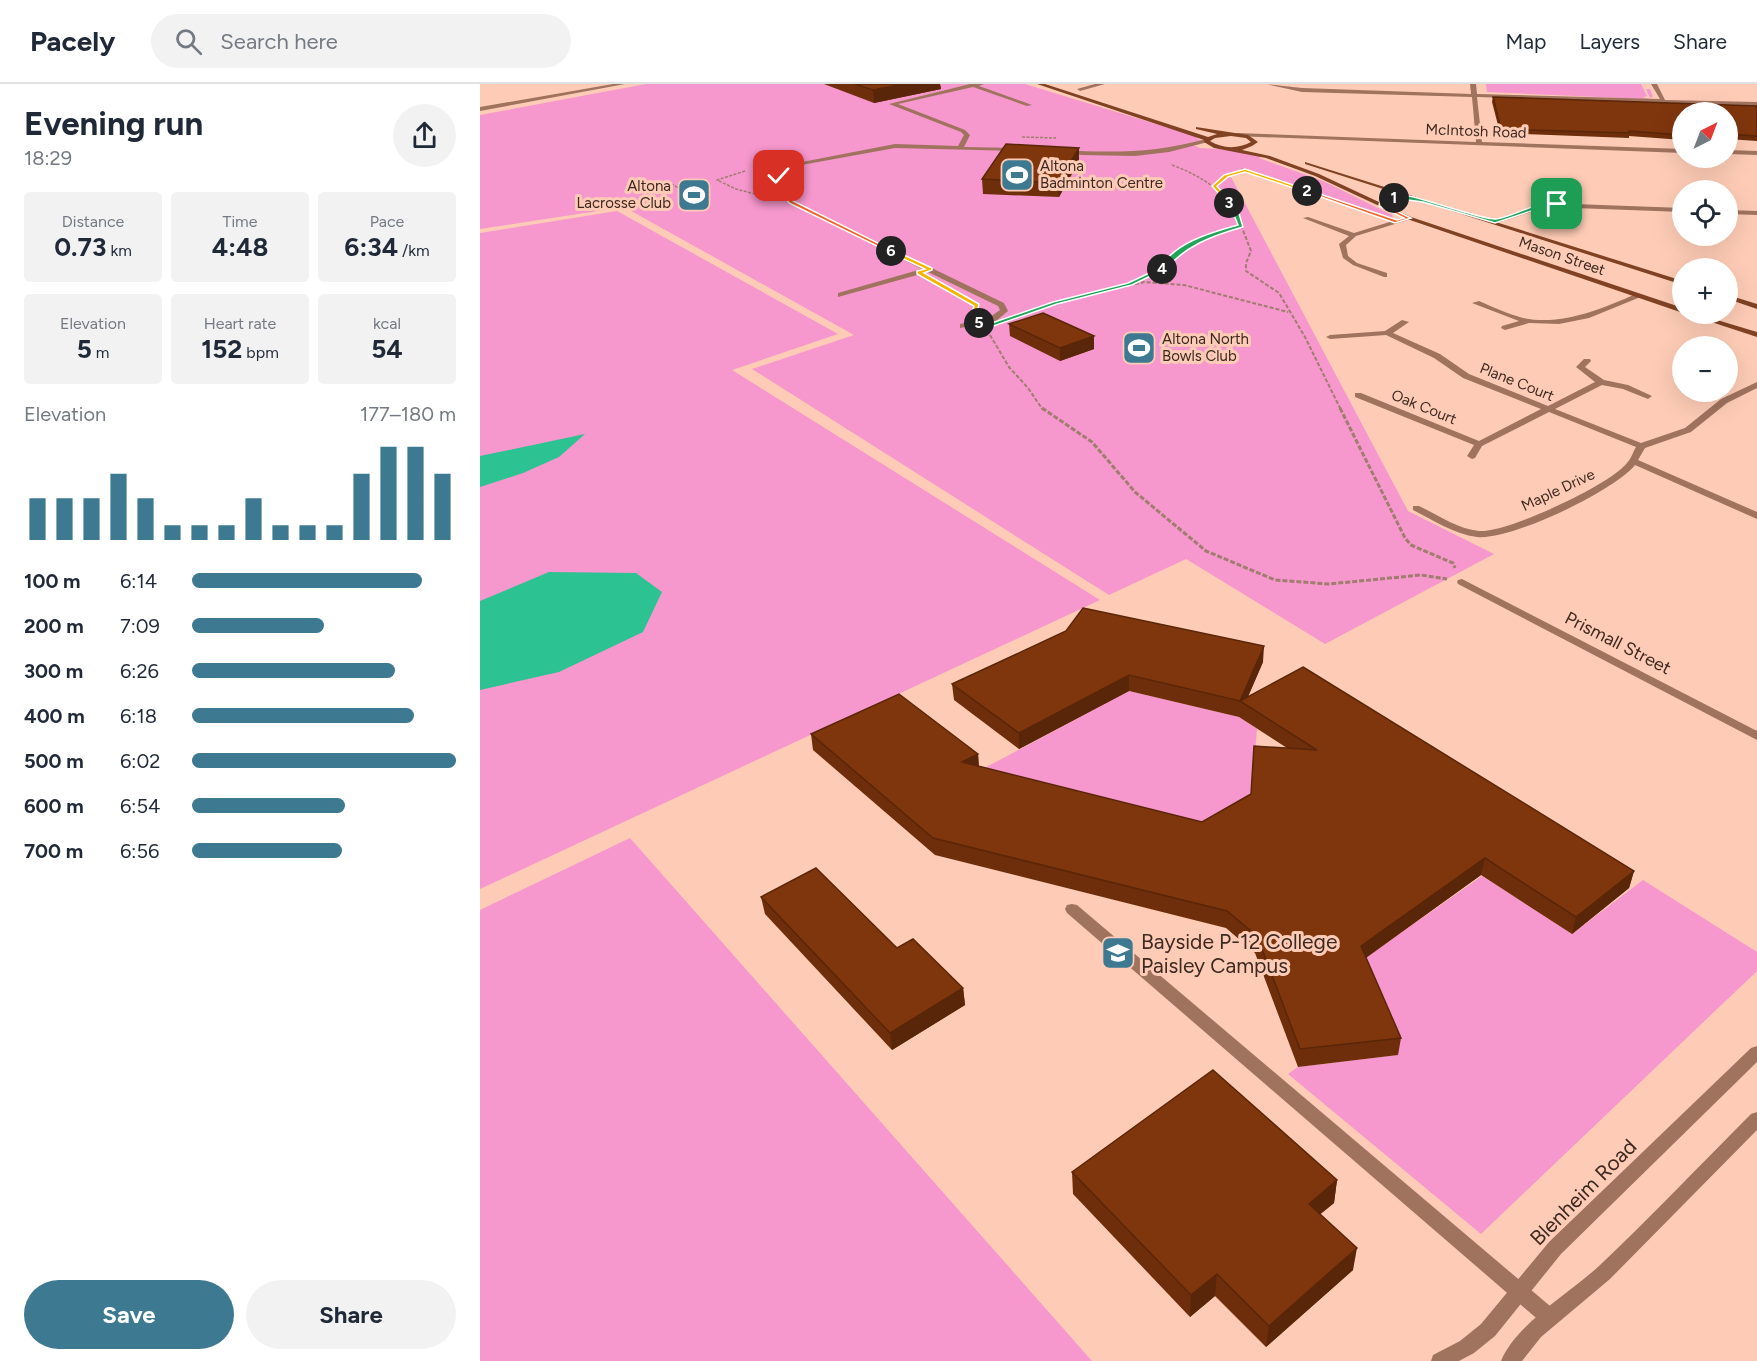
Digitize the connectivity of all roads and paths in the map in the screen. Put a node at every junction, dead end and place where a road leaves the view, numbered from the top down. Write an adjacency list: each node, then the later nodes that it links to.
1 (622, 84): 16 (street)
2 (981, 84): 9 (street)
3 (1041, 84): 27 (street)
4 (1063, 84): 10 (street)
5 (1102, 84): 10 (street)
6 (1269, 84): 12 (street)
7 (1473, 84): 12 (street)
8 (1654, 84): 14 (street)
9 (972, 85): 18 (street); 30 (street)
10 (1080, 89): 11 (street)
11 (1091, 93)
12 (1474, 95): 14 (street); 28 (street)
13 (489, 100): 16 (street)
14 (1663, 101): 17 (street)
15 (480, 103): 19 (street)
16 (517, 103): 19 (street)
17 (1757, 104)
18 (1029, 105)
19 (495, 107): 20 (street)
20 (480, 110)
21 (1188, 124): 22 (street)
22 (1224, 135): 23 (street); 27 (street)
23 (1237, 135): 25 (street, McIntosh Road); 29 (street, Mason Street)
24 (1016, 136): 26 (path)
25 (1269, 136): 28 (street, McIntosh Road); 29 (street, McIntosh Road)
26 (1063, 138)
27 (1207, 140): 31 (street); 32 (street)
28 (1479, 143): 35 (street, McIntosh Road)
29 (1259, 145): 33 (street); 53 (street, Mason Street)
30 (961, 147): 34 (street); 39 (street)
31 (1190, 147): 32 (street); 36 (street)
32 (1221, 148): 33 (street)
33 (1232, 148): 54 (street, Mason Street)
34 (1030, 150)
35 (1672, 151)
36 (1052, 152)
37 (1738, 152): 38 (street)
38 (1757, 153)
39 (839, 158): 41 (street); 46 (street)
40 (1170, 165): 48 (path)
41 (774, 168): 45 (street); 46 (street)
42 (1237, 168): 44 (path)
43 (748, 170): 51 (path)
44 (1245, 170): 48 (path); 52 (path)
45 (760, 172): 46 (street); 49 (street)
46 (780, 175): 49 (street)
47 (671, 184): 50 (path)
48 (1214, 186): 61 (path)
49 (780, 189): 63 (street)
50 (685, 190)
51 (756, 194)
52 (1332, 200)
53 (1424, 200): 54 (street); 60 (street, Mason Street)
54 (1382, 206): 59 (street, Mason Street)
55 (1672, 210): 60 (street)
56 (1738, 212): 57 (street)
57 (1757, 213)
58 (1306, 218): 62 (street)
59 (1409, 218): 62 (street); 68 (street, Mason Street)
60 (1495, 222): 65 (street, Mason Street)
61 (1241, 226): 66 (path); 73 (path)
62 (1354, 235): 64 (street)
63 (930, 269): 67 (street); 76 (street)
64 (1384, 274)
65 (1672, 279)
66 (1130, 284): 73 (path); 74 (path)
67 (840, 295)
68 (1639, 296): 71 (street, Mason Street); 75 (street)
69 (1738, 300): 72 (street)
70 (1476, 303): 75 (street)
71 (1672, 307)
72 (1757, 307)
73 (1289, 312): 96 (path)
74 (1018, 315)
75 (1528, 321): 80 (street)
76 (979, 322): 79 (street); 96 (path)
77 (1405, 322): 81 (street, Plane Court)
78 (1722, 324): 82 (street)
79 (963, 326)
80 (1505, 328)
81 (1387, 333): 83 (street, Plane Court); 89 (street, Plane Court)
82 (1757, 335)
83 (1330, 337)
84 (1587, 361): 85 (street)
85 (1601, 382): 88 (street); 89 (street)
86 (1757, 385): 91 (street)
87 (1358, 395): 90 (street, Oak Court)
88 (1648, 396)
89 (1547, 408): 90 (street); 91 (street, Plane Court)
90 (1479, 444): 92 (street)
91 (1641, 446): 93 (street, Maple Drive)
92 (1472, 456)
93 (1633, 461): 94 (street, Maple Drive); 95 (street)
94 (1416, 508)
95 (1757, 516)
96 (1462, 582): 97 (street, Prismall Street)
97 (1757, 736)
98 (1072, 909): 101 (street)
99 (1757, 1052): 101 (street, Blenheim Road)
100 (1757, 1119): 102 (street)
101 (1520, 1293): 102 (street); 103 (street, Blenheim Road)
102 (1549, 1317): 104 (street)
103 (1440, 1361)
104 (1510, 1361)

